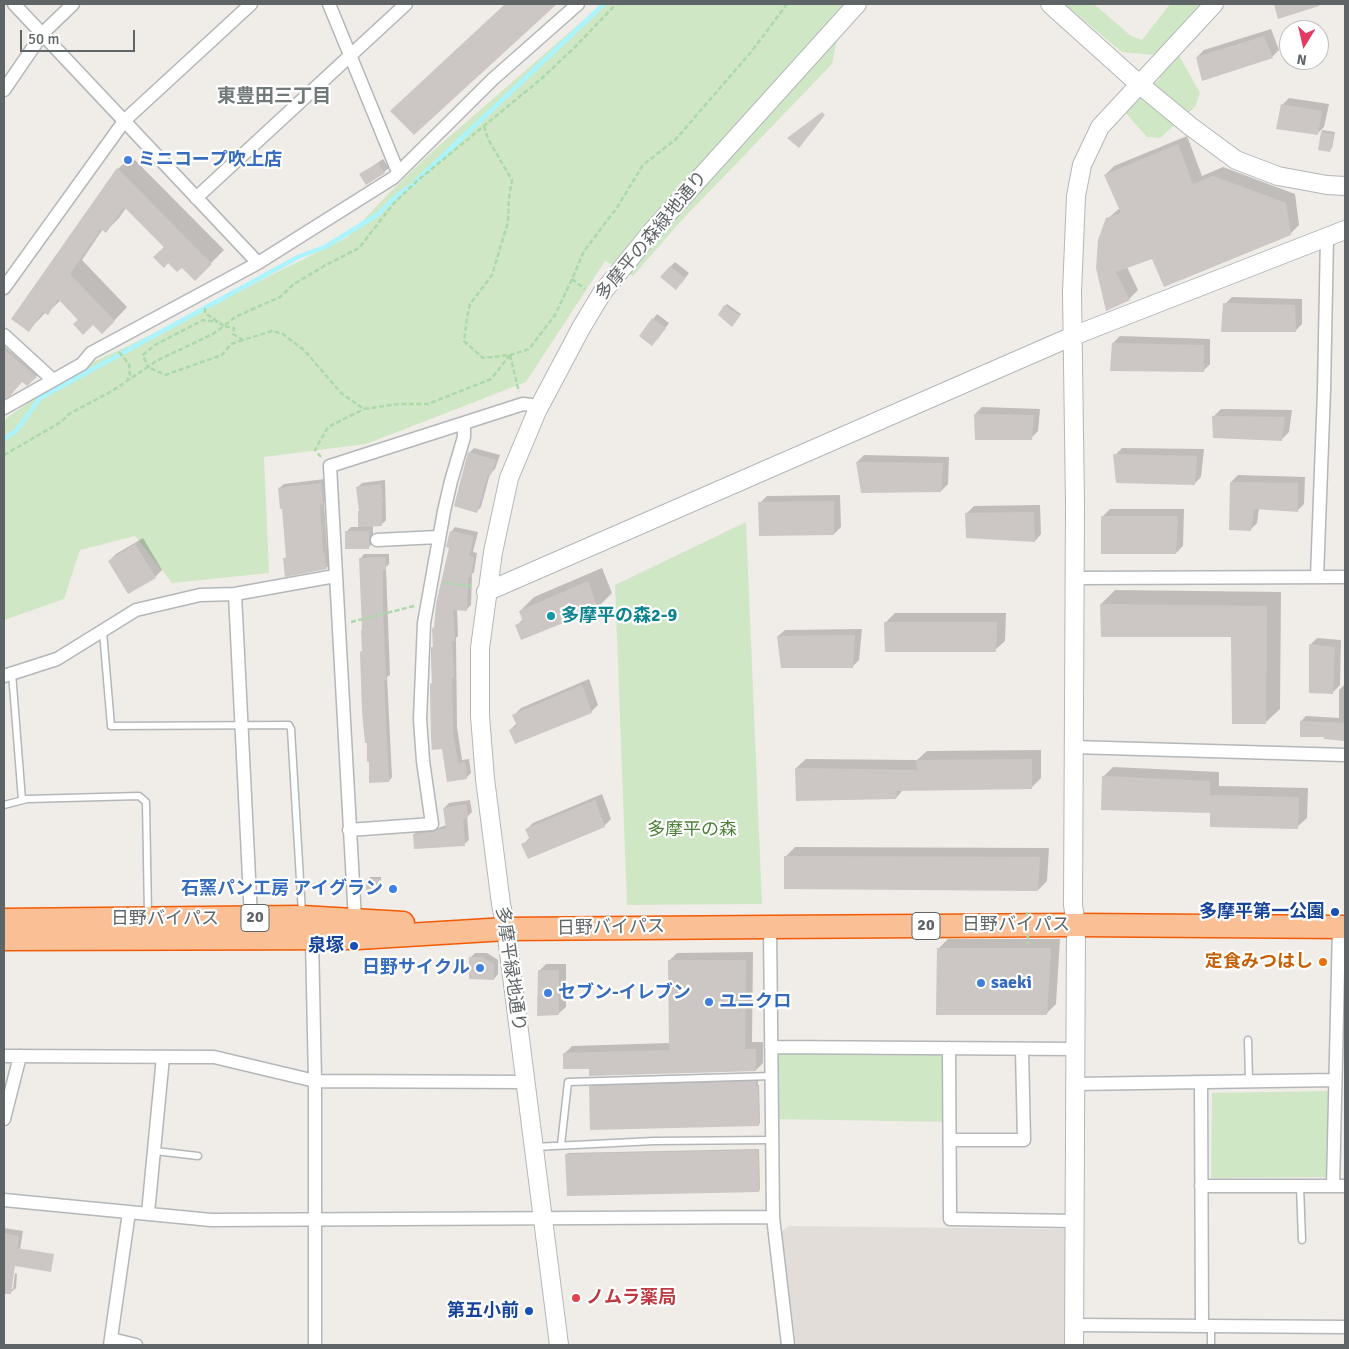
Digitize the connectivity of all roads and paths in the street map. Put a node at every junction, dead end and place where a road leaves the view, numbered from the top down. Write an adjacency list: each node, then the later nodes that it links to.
1 (14, 4): 12 (street)
2 (73, 4): 12 (street)
3 (251, 4): 16 (street)
4 (329, 4): 13 (street)
5 (406, 4): 13 (street)
6 (578, 4): 18 (street)
7 (616, 4): 17 (path)
8 (787, 4): 32 (path)
9 (857, 4): 36 (street, 多摩平の森緑地通り)
10 (1050, 4): 14 (street)
11 (1214, 4): 14 (street)
12 (43, 33): 15 (street); 16 (street)
13 (351, 56): 18 (street); 20 (street)
14 (1139, 84): 19 (street); 29 (street)
15 (4, 90)
16 (124, 120): 20 (street); 24 (street)
17 (484, 125): 27 (path); 32 (path)
18 (398, 172): 23 (street)
19 (1345, 186)
20 (196, 198): 23 (street)
21 (1345, 230): 22 (street)
22 (1327, 237): 29 (street); 45 (street)
23 (258, 263): 25 (street)
24 (4, 288)
25 (205, 292): 26 (path); 31 (street)
26 (218, 322): 27 (path); 33 (path)
27 (224, 326): 30 (path); 33 (path)
28 (4, 335): 34 (street)
29 (1073, 336): 47 (street); 49 (street)
30 (243, 340): 33 (path); 38 (path)
31 (110, 343): 34 (street); 35 (path)
32 (510, 355): 36 (path); 38 (path)
33 (148, 367): 35 (path)
34 (53, 380): 37 (street)
35 (126, 380): 40 (path)
36 (531, 405): 39 (street); 49 (street, 多摩平の森緑地通り)
37 (4, 408)
38 (364, 409): 41 (path)
39 (464, 423): 41 (street); 42 (street)
40 (4, 454)
41 (330, 466): 44 (street)
42 (438, 536): 43 (street); 48 (street)
43 (378, 540)
44 (335, 576): 50 (street); 52 (street)
45 (1317, 576): 46 (street); 47 (street)
46 (1345, 577)
47 (1075, 578): 56 (street)
48 (431, 581): 49 (path); 51 (street)
49 (481, 589): 70 (street, 多摩平緑地通り)
50 (235, 594): 53 (street); 55 (street)
51 (427, 602): 52 (path); 60 (street)
52 (338, 625): 60 (street)
53 (103, 632): 54 (street); 55 (lane)
54 (8, 674): 58 (lane)
55 (241, 726): 62 (lane); 63 (street)
56 (1073, 747): 57 (street); 67 (street)
57 (1345, 755)
58 (22, 800): 59 (lane); 64 (lane)
59 (4, 805)
60 (349, 830): 66 (street)
61 (1027, 912): 73 (path, bridge)
62 (302, 917): 63 (highway, 日野バイパス / 20); 66 (highway, 日野バイパス / 20)
63 (251, 918): 64 (highway, 日野バイパス / 20)
64 (148, 919): 65 (highway, 日野バイパス / 20)
65 (4, 920)
66 (355, 920): 70 (highway, 日野バイパス / 20)
67 (1076, 925): 68 (highway, 日野バイパス / 20); 69 (highway, 日野バイパス / 20); 78 (street)
68 (770, 926): 70 (highway, 日野バイパス / 20); 75 (street)
69 (1342, 927): 83 (street)
70 (506, 929): 72 (highway, 日野バイパス / 20); 85 (street, 多摩平緑地通り)
71 (4, 938): 72 (highway, 日野バイパス / 20)
72 (312, 938): 84 (street)
73 (1028, 944)
74 (1248, 1040): 87 (lane)
75 (771, 1047): 76 (street); 82 (street)
76 (949, 1048): 77 (street); 91 (street)
77 (1022, 1049): 78 (street); 91 (street)
78 (1076, 1049): 88 (street)
79 (4, 1056): 80 (street)
80 (20, 1056): 81 (street); 89 (street)
81 (163, 1057): 84 (street); 94 (street)
82 (772, 1076): 90 (street); 92 (lane)
83 (1335, 1080): 87 (street); 98 (street)
84 (316, 1081): 85 (street); 103 (street)
85 (526, 1082): 93 (street, 多摩平緑地通り)
86 (1201, 1082): 87 (street); 88 (street); 96 (street)
87 (1249, 1082)
88 (1075, 1084): 105 (street)
89 (4, 1119)
90 (772, 1140): 92 (lane); 102 (street)
91 (950, 1140): 105 (street)
92 (561, 1145): 93 (lane)
93 (533, 1147): 104 (street, 多摩平緑地通り)
94 (155, 1151): 95 (lane); 101 (street)
95 (198, 1156)
96 (1201, 1186): 97 (street); 108 (street)
97 (1300, 1186): 98 (street); 106 (lane)
98 (1339, 1186)
99 (4, 1200): 100 (street)
100 (129, 1212): 101 (street); 110 (street)
101 (148, 1213): 103 (street)
102 (773, 1217): 104 (street); 114 (street)
103 (315, 1219): 104 (street); 112 (street)
104 (543, 1219): 113 (street, 多摩平緑地通り)
105 (1074, 1222): 107 (street)
106 (1302, 1240)
107 (1074, 1325): 108 (street); 115 (street)
108 (1206, 1325): 109 (street); 116 (lane)
109 (1345, 1327)
110 (110, 1342): 111 (street)
111 (136, 1345)
112 (315, 1345)
113 (559, 1345)
114 (788, 1345)
115 (1074, 1345)
116 (1211, 1345)

